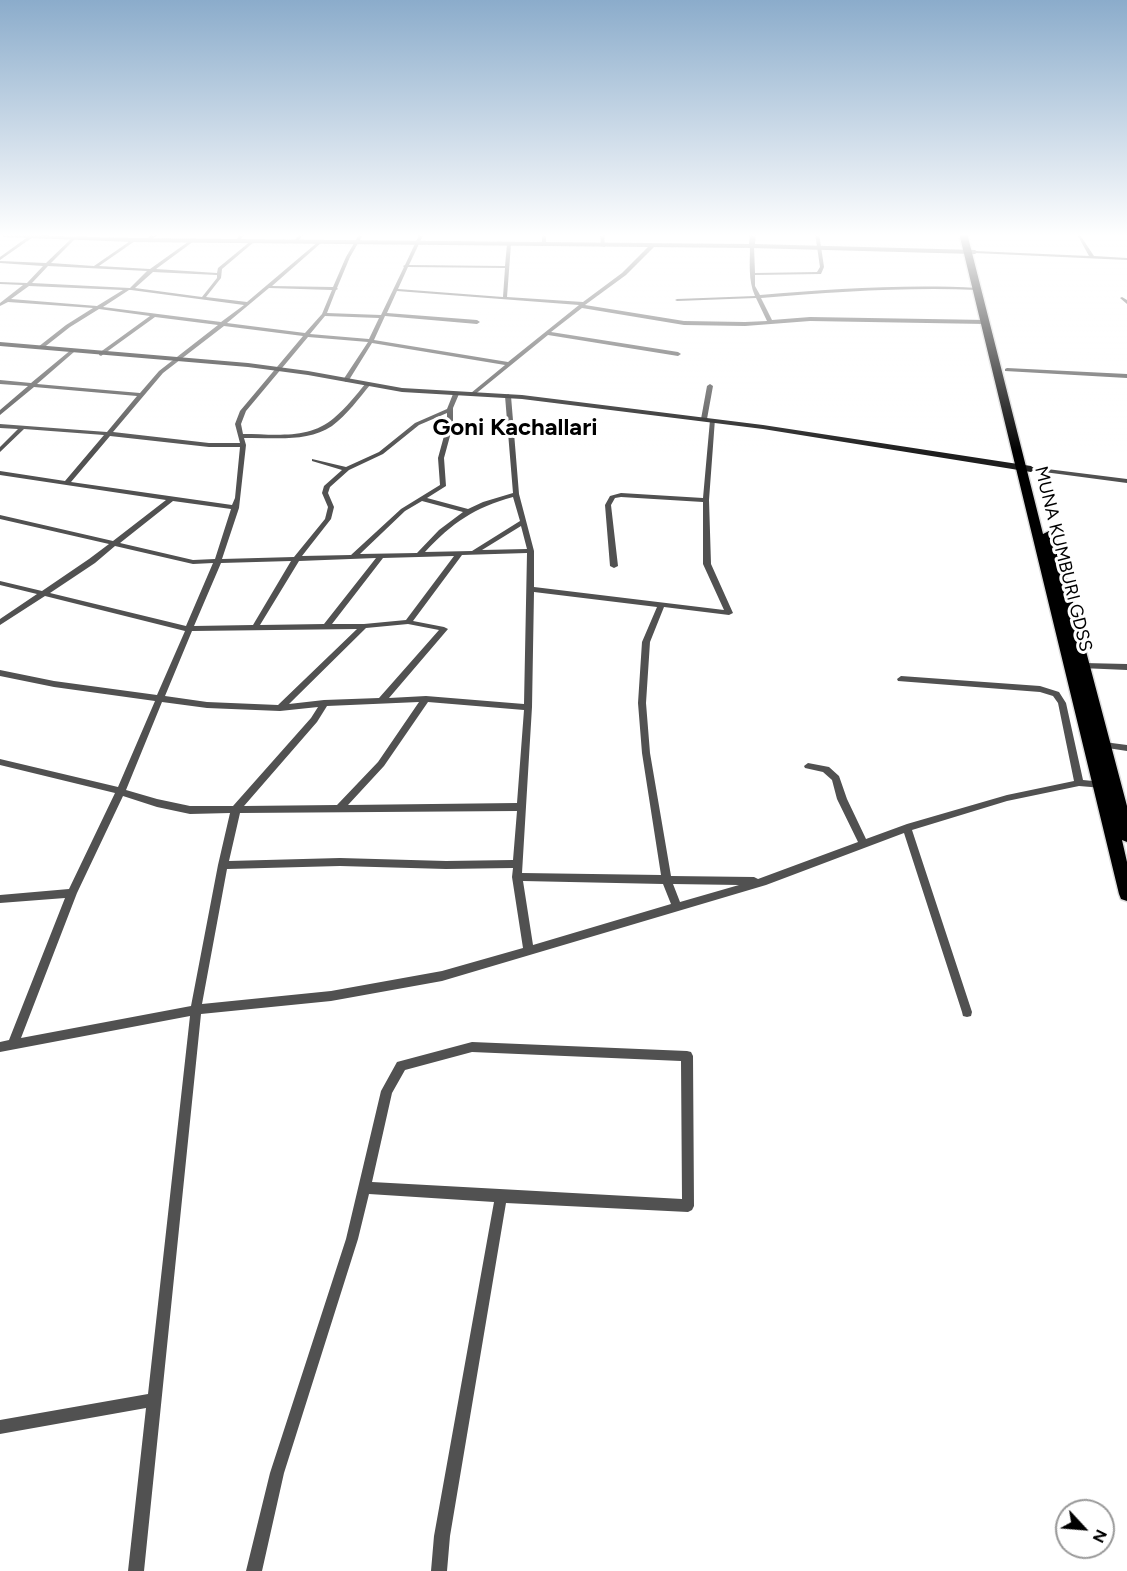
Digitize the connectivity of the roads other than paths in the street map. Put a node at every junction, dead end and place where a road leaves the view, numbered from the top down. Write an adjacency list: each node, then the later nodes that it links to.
1 (82, 306): 11 (street)
2 (102, 306): 11 (street)
3 (245, 306): 18 (street)
4 (328, 306): 12 (street)
5 (388, 306): 14 (street)
6 (581, 306): 19 (street)
7 (590, 306): 16 (street)
8 (762, 306): 16 (street)
9 (982, 306): 17 (highway, MUNA KUMBURI GDSS)
10 (988, 306): 30 (highway, MUNA KUMBURI GDSS)
11 (99, 308): 13 (street); 23 (street)
12 (324, 314): 14 (street); 20 (street)
13 (154, 315): 18 (street); 25 (street)
14 (384, 316): 15 (street); 21 (street)
15 (477, 322)
16 (770, 322): 17 (street)
17 (986, 322): 53 (highway, MUNA KUMBURI GDSS)
18 (220, 324): 20 (street); 27 (street)
19 (546, 333): 26 (street); 28 (street)
20 (306, 335): 21 (street); 29 (street)
21 (371, 341): 28 (street); 32 (street)
22 (0, 344): 23 (main road)
23 (40, 348): 24 (main road)
24 (72, 351): 25 (main road); 36 (street)
25 (101, 354): 27 (main road)
26 (678, 354)
27 (174, 360): 29 (main road); 40 (street)
28 (509, 363): 39 (street)
29 (277, 369): 32 (main road); 49 (street)
30 (1006, 370): 31 (street); 53 (highway, MUNA KUMBURI GDSS)
31 (1124, 376): 35 (street)
32 (346, 380): 34 (main road)
33 (0, 382): 36 (street)
34 (368, 384): 38 (main road); 49 (street)
35 (1127, 384)
36 (31, 385): 40 (street); 43 (street)
37 (710, 386): 44 (street)
38 (456, 394): 39 (main road); 42 (street)
39 (473, 394): 41 (main road)
40 (141, 395): 48 (street)
41 (508, 396): 44 (main road); 58 (street)
42 (450, 410): 54 (street); 60 (street)
43 (0, 413)
44 (704, 419): 45 (main road)
45 (713, 420): 53 (main road); 61 (street)
46 (0, 426): 47 (street)
47 (23, 427): 48 (street); 51 (street)
48 (109, 434): 50 (street); 57 (street)
49 (241, 436): 50 (street)
50 (243, 445): 62 (street)
51 (0, 450)
52 (314, 460): 54 (street)
53 (1027, 468): 56 (street); 86 (highway, MUNA KUMBURI GDSS); 101 (highway, MUNA KUMBURI GDSS)
54 (347, 469): 73 (street)
55 (0, 473): 57 (street)
56 (1127, 481)
57 (66, 483): 59 (street)
58 (516, 494): 63 (street); 65 (street)
59 (171, 499): 62 (street); 66 (street)
60 (422, 499): 63 (street); 72 (street)
61 (706, 500): 75 (street); 79 (street)
62 (236, 508): 74 (street)
63 (468, 511): 70 (street)
64 (0, 517): 66 (street)
65 (524, 521): 67 (street); 68 (street)
66 (113, 544): 74 (street); 78 (street)
67 (531, 551): 68 (street); 77 (street)
68 (473, 553): 69 (street)
69 (460, 554): 70 (street); 80 (street)
70 (419, 555): 71 (street)
71 (381, 556): 72 (street); 83 (street)
72 (353, 557): 73 (street)
73 (296, 559): 74 (street); 84 (street)
74 (218, 560): 85 (street)
75 (614, 566)
76 (0, 583): 78 (street)
77 (531, 589): 79 (street); 94 (street)
78 (42, 594): 81 (street); 85 (street)
79 (662, 604): 114 (street)
80 (408, 622): 82 (street); 92 (street)
81 (0, 623)
82 (364, 626): 83 (street); 95 (street)
83 (326, 627): 84 (street)
84 (255, 628): 85 (street)
85 (188, 629): 91 (street)
86 (1084, 666): 87 (street); 96 (highway, MUNA KUMBURI GDSS)
87 (1127, 667)
88 (0, 673): 91 (street)
89 (901, 679): 100 (street)
90 (426, 699): 92 (street); 94 (street); 104 (street)
91 (159, 700): 95 (street); 103 (street)
92 (382, 700): 93 (street)
93 (324, 703): 95 (street); 106 (street)
94 (528, 707): 105 (street)
95 (280, 708)
96 (1104, 745): 97 (street); 102 (highway, MUNA KUMBURI GDSS)
97 (1127, 748)
98 (0, 762): 103 (street)
99 (808, 766): 110 (street)
100 (1079, 783): 101 (street); 108 (street)
101 (1100, 785): 102 (street); 117 (highway, MUNA KUMBURI GDSS)
102 (1114, 787): 107 (highway, MUNA KUMBURI GDSS)
103 (119, 791): 106 (street); 116 (street)
104 (341, 807): 105 (street); 106 (street)
105 (521, 807): 111 (street)
106 (236, 809): 112 (street)
107 (1125, 821): 109 (highway, MUNA KUMBURI GDSS)
108 (907, 828): 110 (street); 122 (street)
109 (1127, 836)
110 (864, 845): 115 (street)
111 (518, 864): 112 (street); 113 (street)
112 (223, 865): 121 (street)
113 (517, 877): 114 (street); 120 (street)
114 (667, 880): 115 (street); 119 (street)
115 (766, 881): 119 (street)
116 (72, 892): 118 (street); 123 (street)
117 (1127, 894)
118 (0, 899)
119 (677, 906): 120 (street)
120 (528, 949): 121 (street)
121 (196, 1010): 123 (street); 127 (street)
122 (967, 1012)
123 (13, 1044): 124 (street)
124 (0, 1047)
125 (366, 1188): 126 (street); 126 (street); 130 (street)
126 (501, 1196): 131 (street)
127 (153, 1400): 128 (street); 129 (street)
128 (0, 1427)
129 (136, 1571)
130 (254, 1571)
131 (439, 1571)

